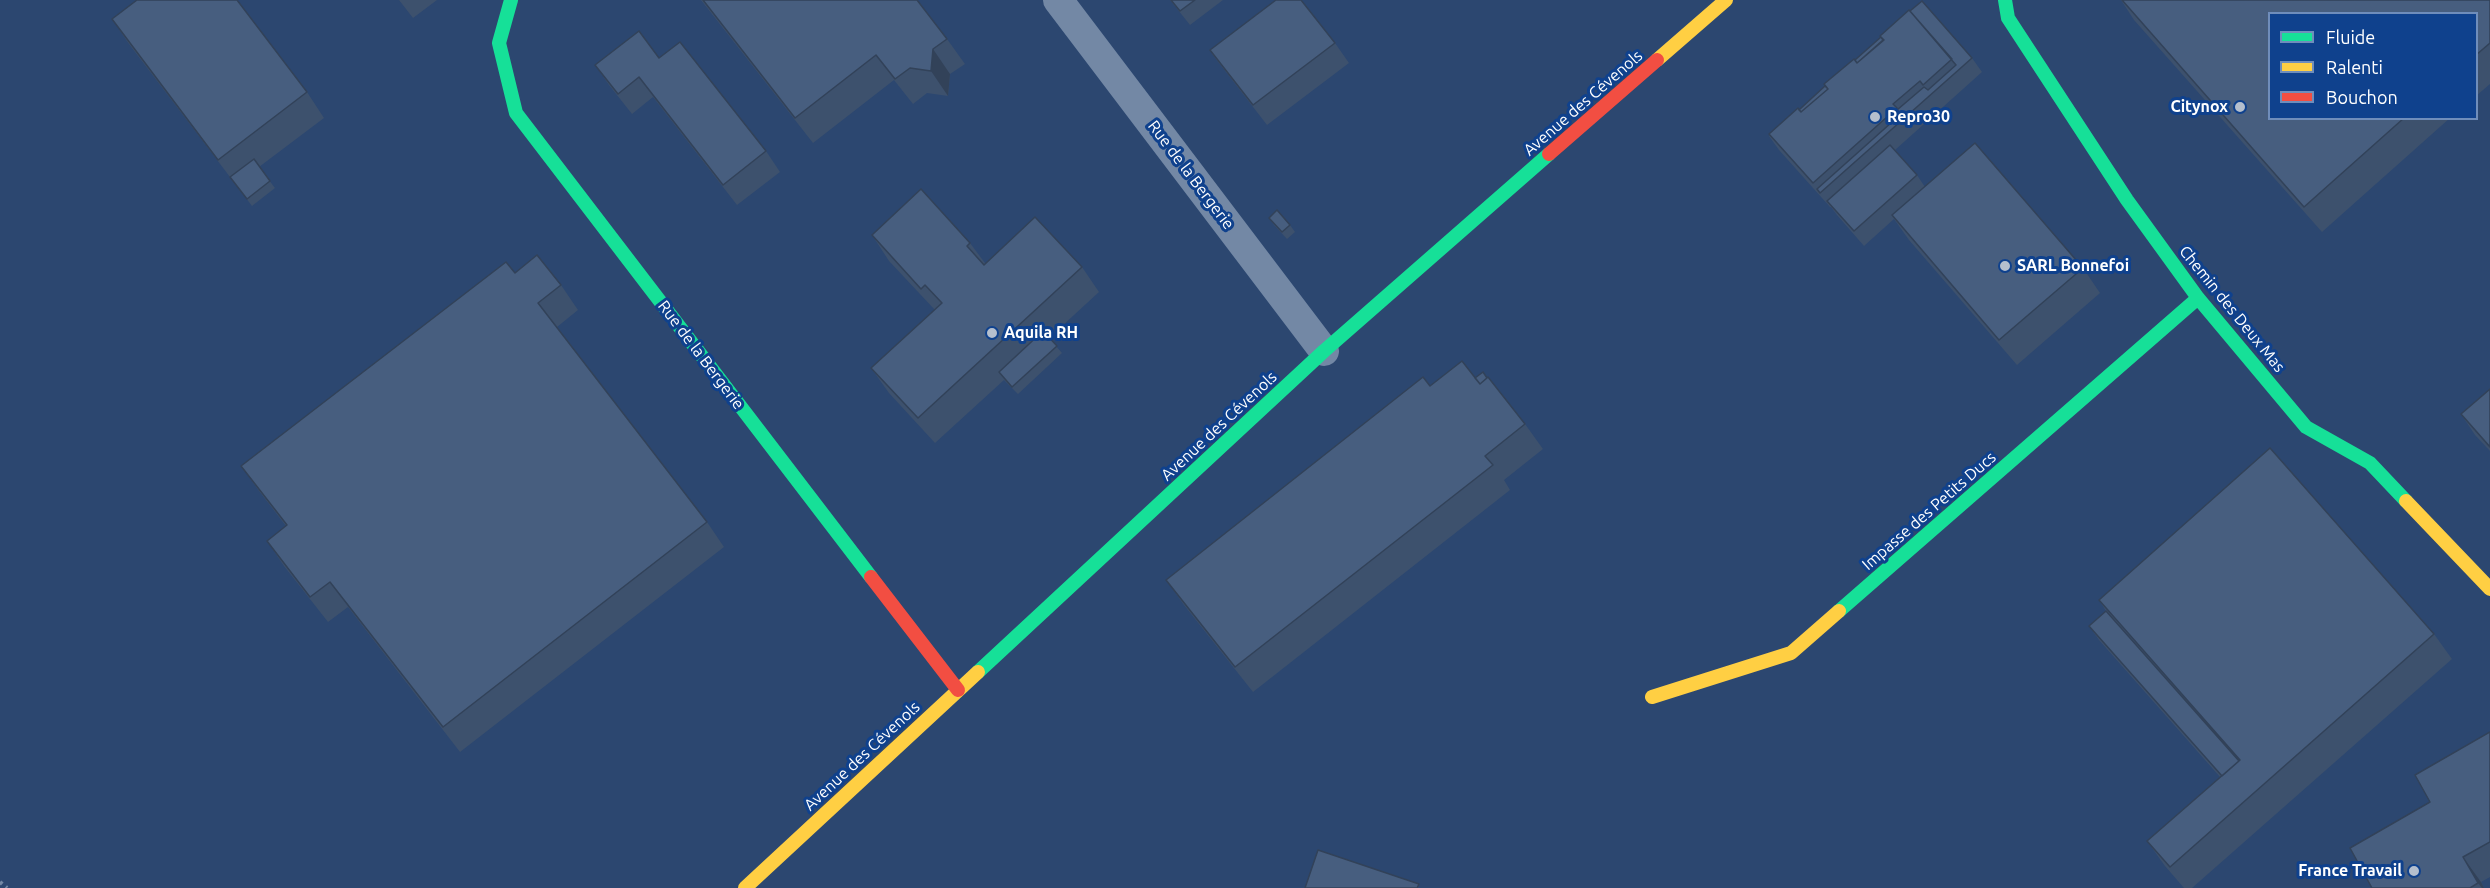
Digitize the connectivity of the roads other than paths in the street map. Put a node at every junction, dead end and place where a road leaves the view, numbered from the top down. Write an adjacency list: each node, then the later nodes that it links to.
1 (511, 0): 8 (street, Rue de la Bergerie)
2 (1058, 0): 6 (street, Rue de la Bergerie)
3 (1726, 0): 6 (street, Avenue des Cévenols)
4 (2005, 0): 5 (street, Chemin des Deux Mas)
5 (2198, 298): 7 (street, Chemin des Deux Mas); 9 (street, Impasse des Petits Ducs)
6 (1324, 351): 8 (street, Avenue des Cévenols)
7 (2490, 589)
8 (958, 690): 10 (street, Avenue des Cévenols)
9 (1652, 696)
10 (745, 888)

